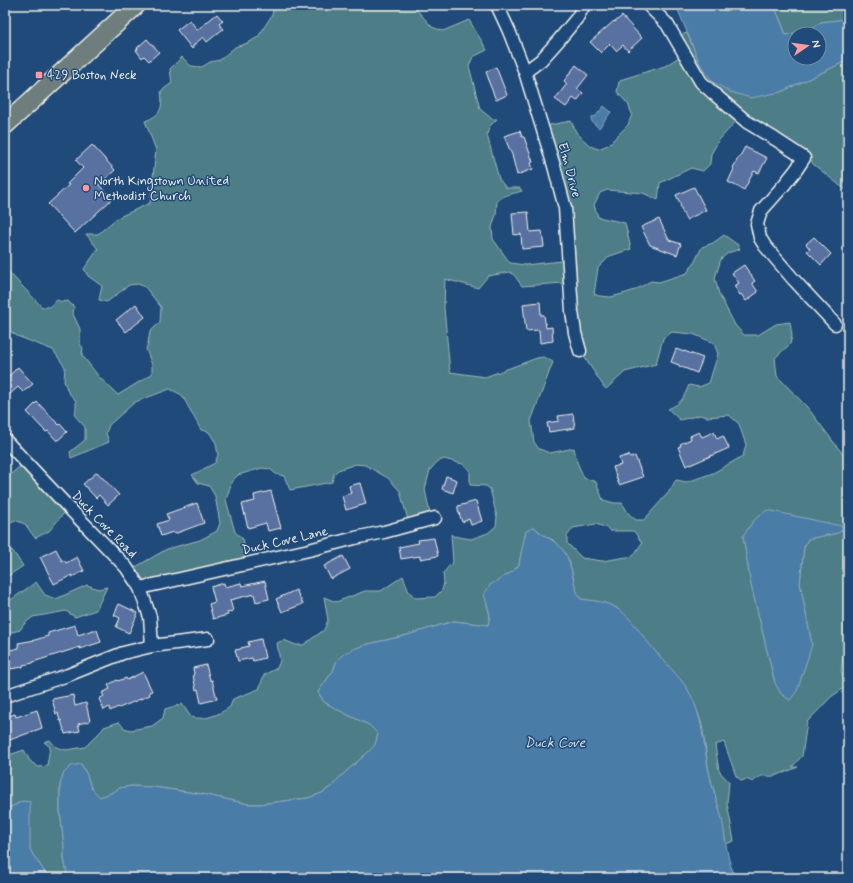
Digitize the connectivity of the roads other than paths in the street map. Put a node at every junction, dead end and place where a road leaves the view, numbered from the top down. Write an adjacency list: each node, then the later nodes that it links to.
1 (136, 5): 6 (main road)
2 (497, 5): 5 (street, Elm Drive)
3 (584, 5): 5 (street)
4 (648, 5): 7 (street)
5 (525, 72): 8 (street, Elm Drive)
6 (5, 125)
7 (835, 324)
8 (580, 351)
9 (5, 440): 11 (street, Duck Cove Road)
10 (435, 518): 11 (street, Duck Cove Lane)
11 (140, 588): 13 (street, Duck Cove Road)
12 (208, 639): 13 (street)
13 (152, 646): 14 (street)
14 (5, 696)

